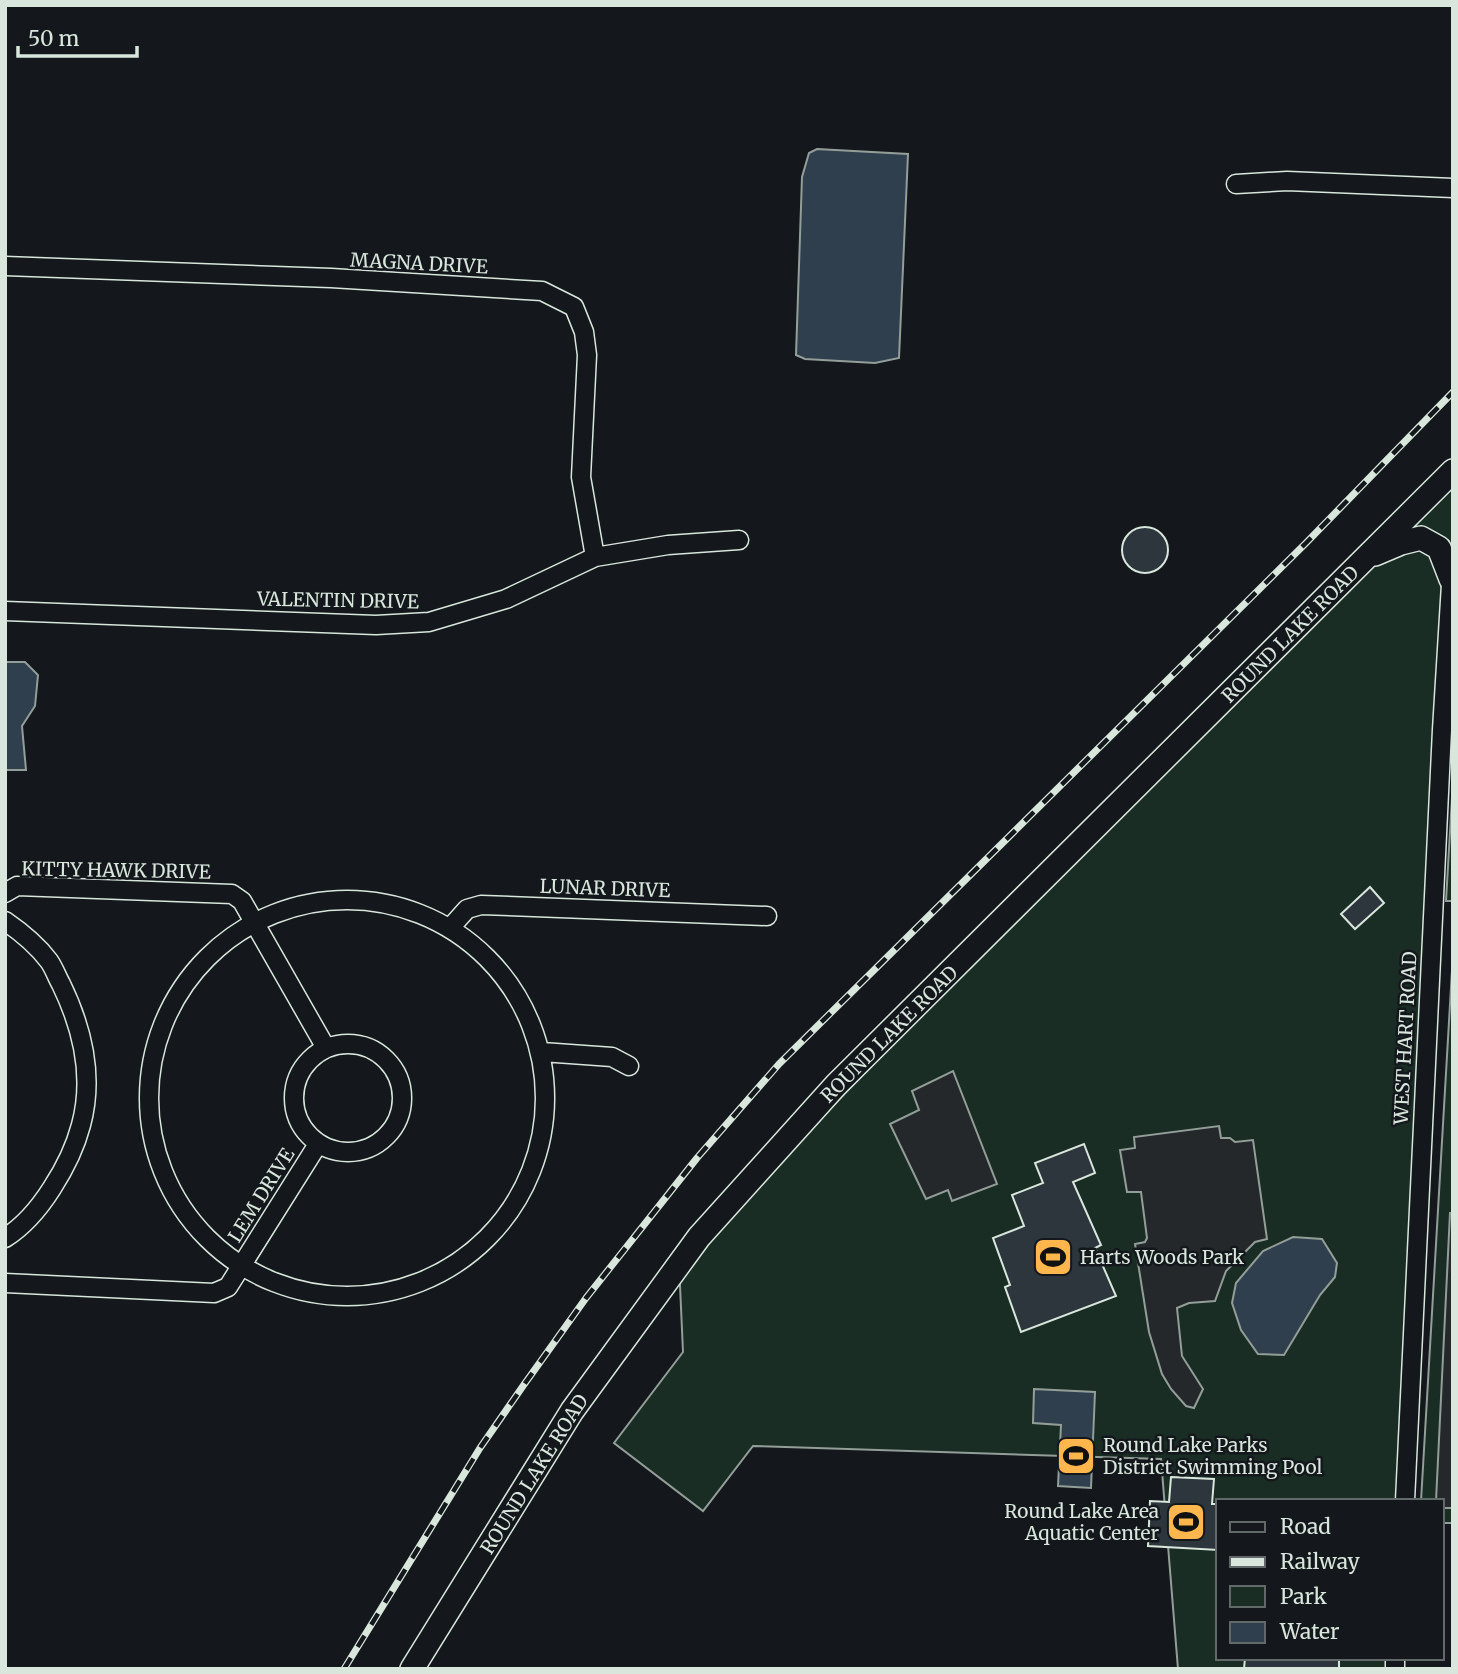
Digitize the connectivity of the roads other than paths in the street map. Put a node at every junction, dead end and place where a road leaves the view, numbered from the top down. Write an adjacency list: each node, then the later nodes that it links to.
1 (1236, 184): 2 (street)
2 (1453, 188)
3 (5, 267): 6 (street, MAGNA DRIVE)
4 (1453, 471): 7 (main road, ROUND LAKE ROAD)
5 (740, 540): 6 (street, VALENTIN DRIVE)
6 (595, 557): 9 (street, VALENTIN DRIVE)
7 (1366, 558): 8 (main road); 23 (main road, ROUND LAKE ROAD)
8 (1452, 568): 22 (street, WEST HART ROAD)
9 (5, 611)
10 (5, 893): 13 (street, KITTY HAWK DRIVE)
11 (767, 916): 14 (street, LUNAR DRIVE)
12 (5, 921): 19 (street)
13 (254, 923): 14 (street); 15 (street); 20 (street)
14 (450, 928): 16 (street)
15 (326, 1048): 18 (street, LEM DRIVE); 18 (street, LEM DRIVE)
16 (542, 1052): 17 (street); 20 (street)
17 (629, 1066)
18 (318, 1144): 20 (street, LEM DRIVE)
19 (5, 1238)
20 (239, 1268): 21 (street, LEM DRIVE)
21 (5, 1283)
22 (1405, 1499)
23 (412, 1669)

